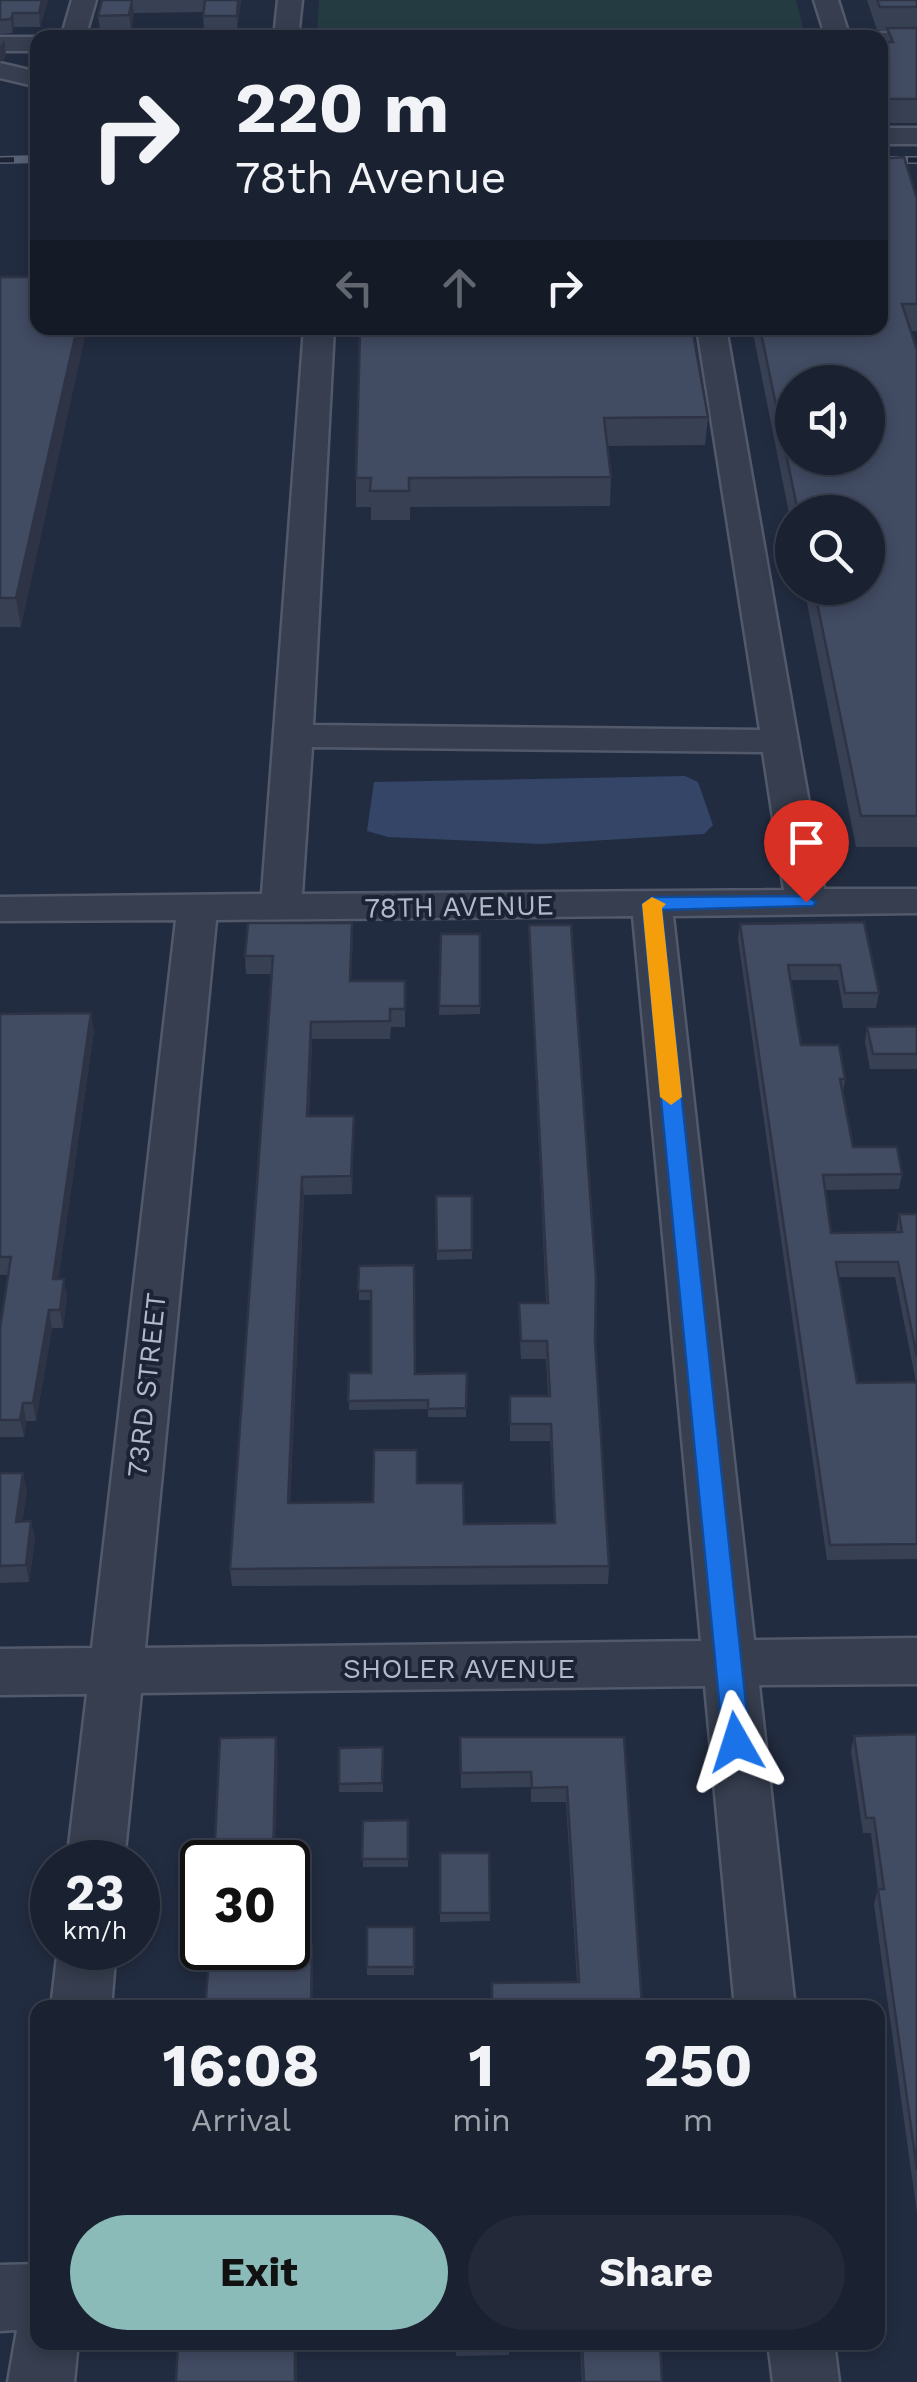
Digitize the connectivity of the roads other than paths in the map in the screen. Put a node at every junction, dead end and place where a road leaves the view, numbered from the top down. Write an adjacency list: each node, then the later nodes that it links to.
1 (84, 0): 4 (street)
2 (290, 0): 5 (street)
3 (826, 0): 6 (street)
4 (75, 30)
5 (287, 30)
6 (835, 30)
7 (888, 40): 8 (street)
8 (917, 40)
9 (0, 44): 10 (street)
10 (30, 44)
11 (0, 70): 12 (street)
12 (30, 78)
13 (888, 136): 14 (street)
14 (917, 136)
15 (319, 335): 17 (street)
16 (713, 335): 18 (street)
17 (294, 736): 18 (street); 22 (street)
18 (777, 740): 20 (street)
19 (917, 901): 20 (street, 78TH AVENUE)
20 (806, 902): 21 (street, 78TH AVENUE)
21 (652, 904): 22 (street, 78TH AVENUE); 26 (street)
22 (280, 907): 23 (street, 78TH AVENUE)
23 (196, 908): 24 (street, 78TH AVENUE); 27 (street, 73RD STREET)
24 (0, 909)
25 (917, 1661): 26 (street, SHOLER AVENUE)
26 (728, 1666): 27 (street, SHOLER AVENUE); 32 (street)
27 (116, 1671): 28 (street, SHOLER AVENUE); 29 (street, 73RD STREET)
28 (0, 1672)
29 (98, 1840)
30 (85, 1970): 31 (street)
31 (82, 2000)
32 (764, 2000)
33 (0, 2298): 34 (street)
34 (30, 2298)
35 (45, 2350): 37 (street)
36 (802, 2350): 38 (street)
37 (41, 2382)
38 (806, 2382)

